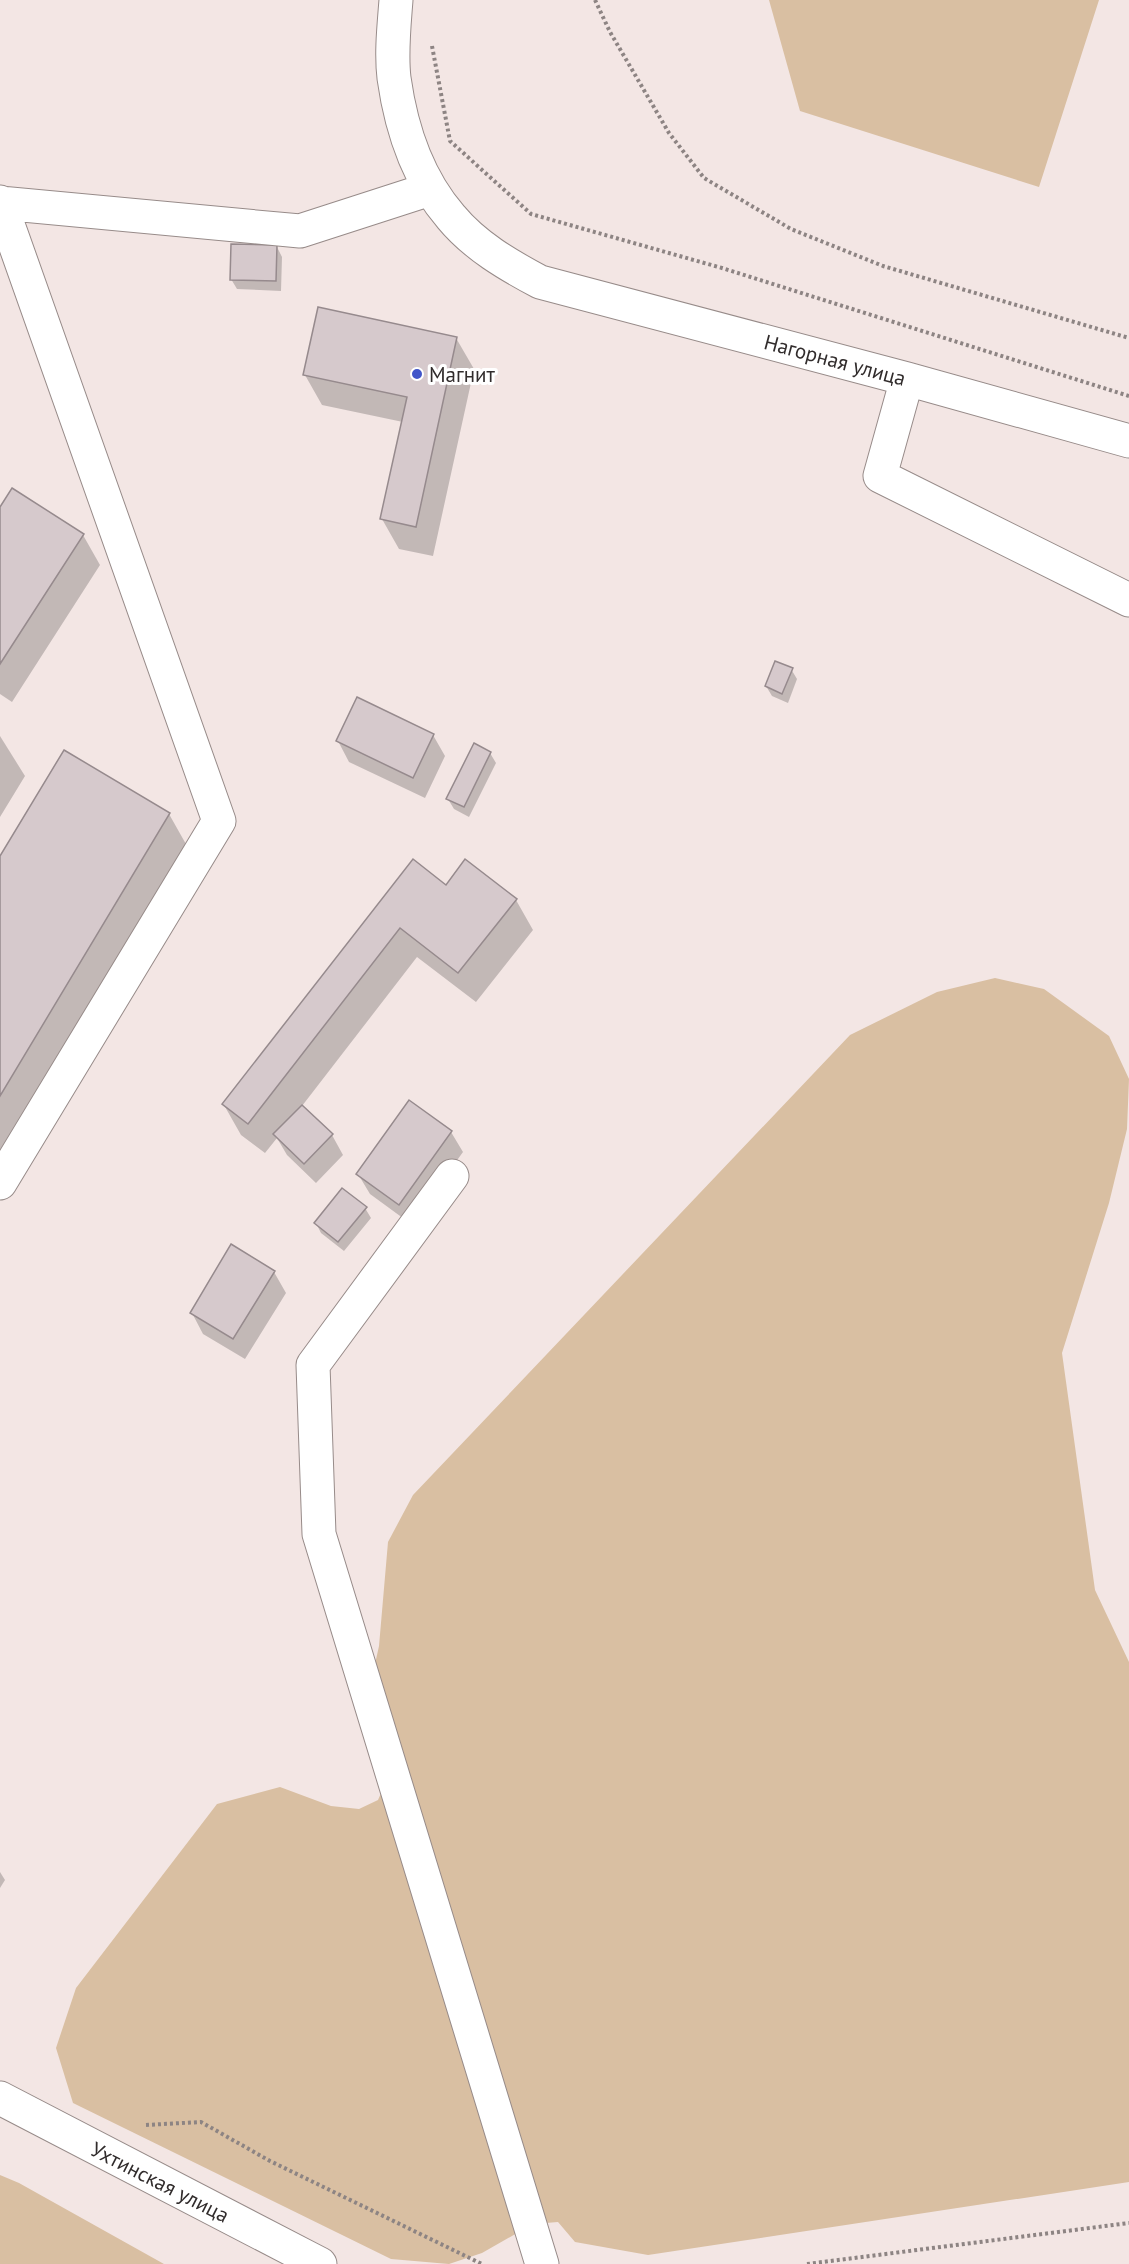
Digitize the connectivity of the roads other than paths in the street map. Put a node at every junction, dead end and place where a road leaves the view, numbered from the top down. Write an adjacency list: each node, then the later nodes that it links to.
1 (396, 0): 2 (street, Нагорная улица)
2 (430, 189): 3 (street); 4 (street, Нагорная улица)
3 (0, 202): 8 (street)
4 (907, 379): 5 (street, Нагорная улица); 6 (street)
5 (1129, 441)
6 (1129, 600)
7 (452, 1176): 11 (street)
8 (0, 1183)
9 (0, 2098): 10 (street, Ухтинская улица)
10 (320, 2264)
11 (542, 2264)

